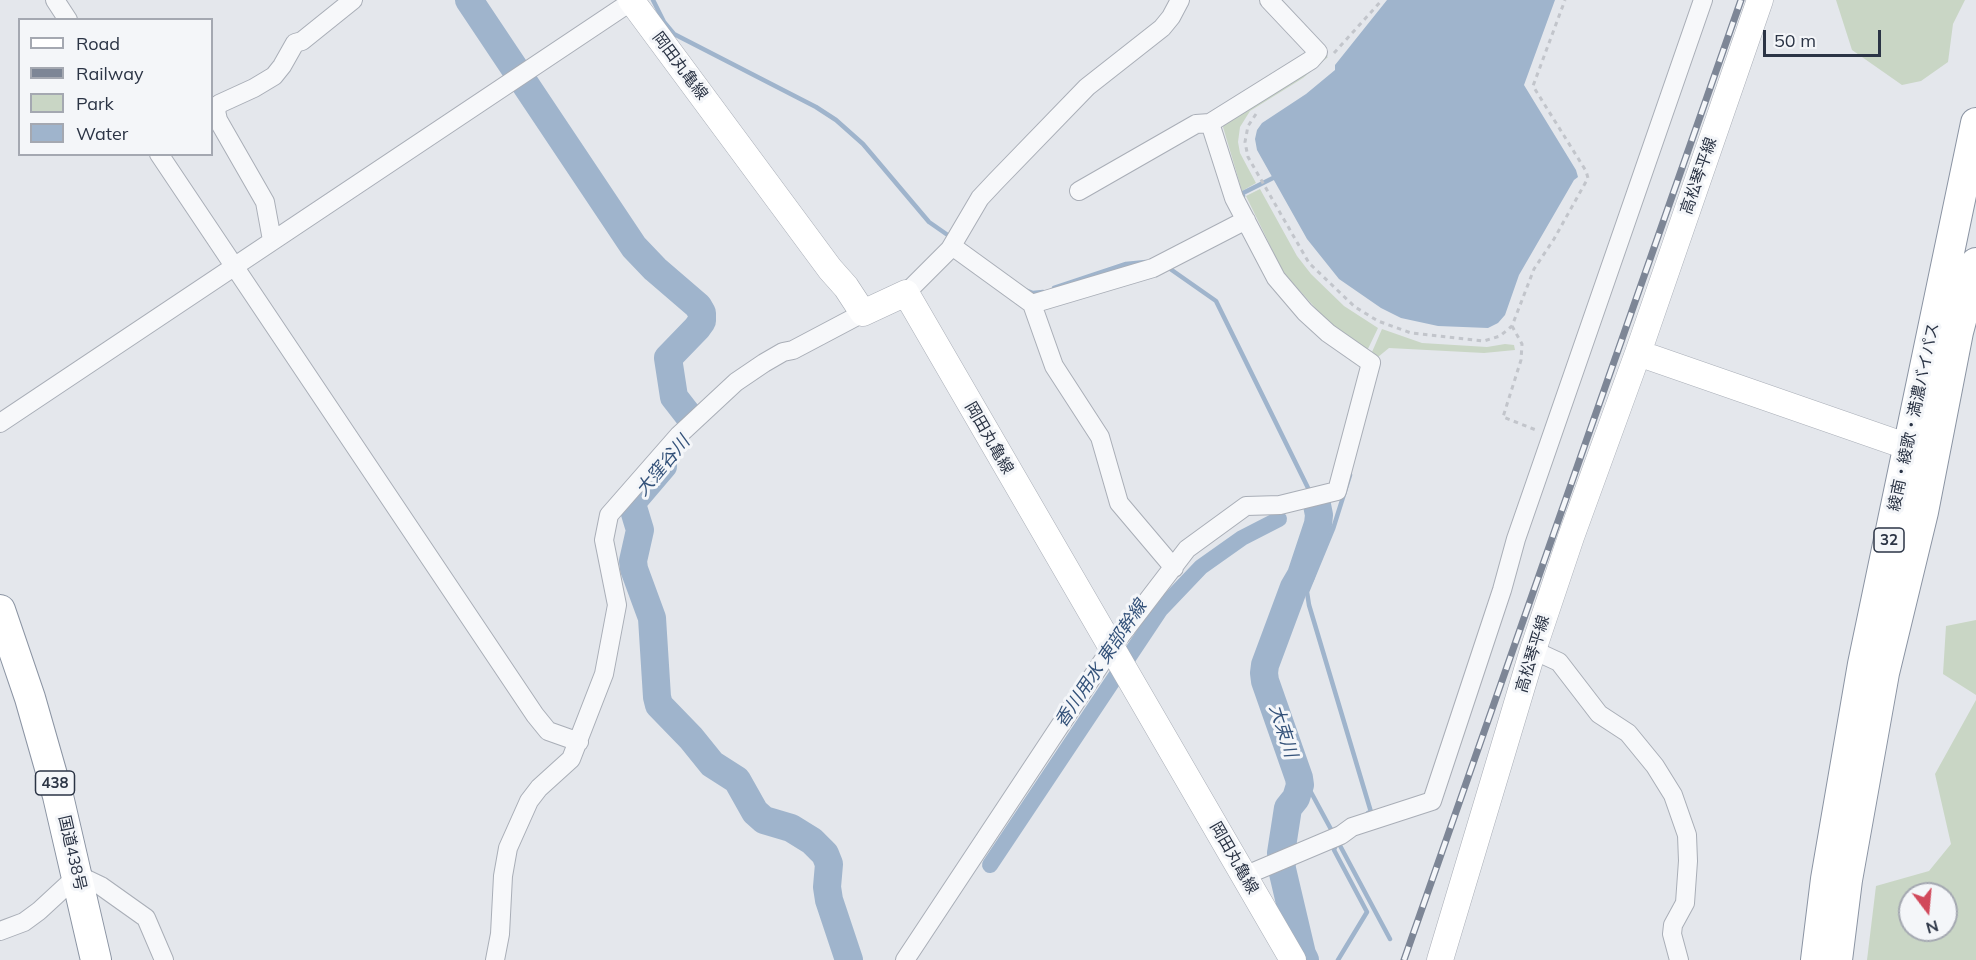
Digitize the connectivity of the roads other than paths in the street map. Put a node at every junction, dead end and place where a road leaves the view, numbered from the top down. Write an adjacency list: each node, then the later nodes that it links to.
1 (55, 0): 8 (street)
2 (353, 0): 14 (street)
3 (631, 0): 14 (street); 20 (main road, 岡田丸亀線)
4 (1180, 0): 15 (street)
5 (1269, 0): 9 (street)
6 (1703, 0): 30 (street)
7 (1760, 0): 21 (main road, 高松琴平線)
8 (67, 18)
9 (1210, 123): 12 (street); 13 (street)
10 (1976, 123): 23 (highway, 綾南・綾歌・満濃バイパス / 32)
11 (160, 156): 17 (street)
12 (1079, 192)
13 (1246, 220): 19 (street); 24 (street)
14 (272, 240): 17 (street)
15 (954, 242): 18 (street); 19 (street)
16 (1976, 263): 23 (highway, 綾南・綾歌・満濃バイパス / 32)
17 (234, 267): 22 (street); 28 (street)
18 (906, 293): 20 (main road); 27 (main road, 岡田丸亀線)
19 (1032, 304): 24 (street)
20 (863, 313): 28 (street)
21 (1638, 353): 23 (main road); 26 (main road, 高松琴平線)
22 (0, 423)
23 (1920, 451): 39 (highway, 綾南・綾歌・満濃バイパス / 32); 40 (highway, 綾南・綾歌・満濃バイパス / 32)
24 (1174, 568): 27 (street)
25 (0, 610): 29 (highway, 国道438号 / 438)
26 (1533, 650): 37 (main road, 高松琴平線); 38 (street)
27 (1120, 660): 30 (main road, 岡田丸亀線); 35 (street)
28 (579, 742): 34 (street)
29 (78, 875): 31 (street); 32 (highway, 国道438号 / 438); 33 (street)
30 (1244, 876): 36 (main road, 岡田丸亀線)
31 (0, 932)
32 (96, 960)
33 (164, 960)
34 (495, 960)
35 (905, 960)
36 (1293, 960)
37 (1440, 960)
38 (1679, 960)
39 (1816, 960)
40 (1837, 960)

